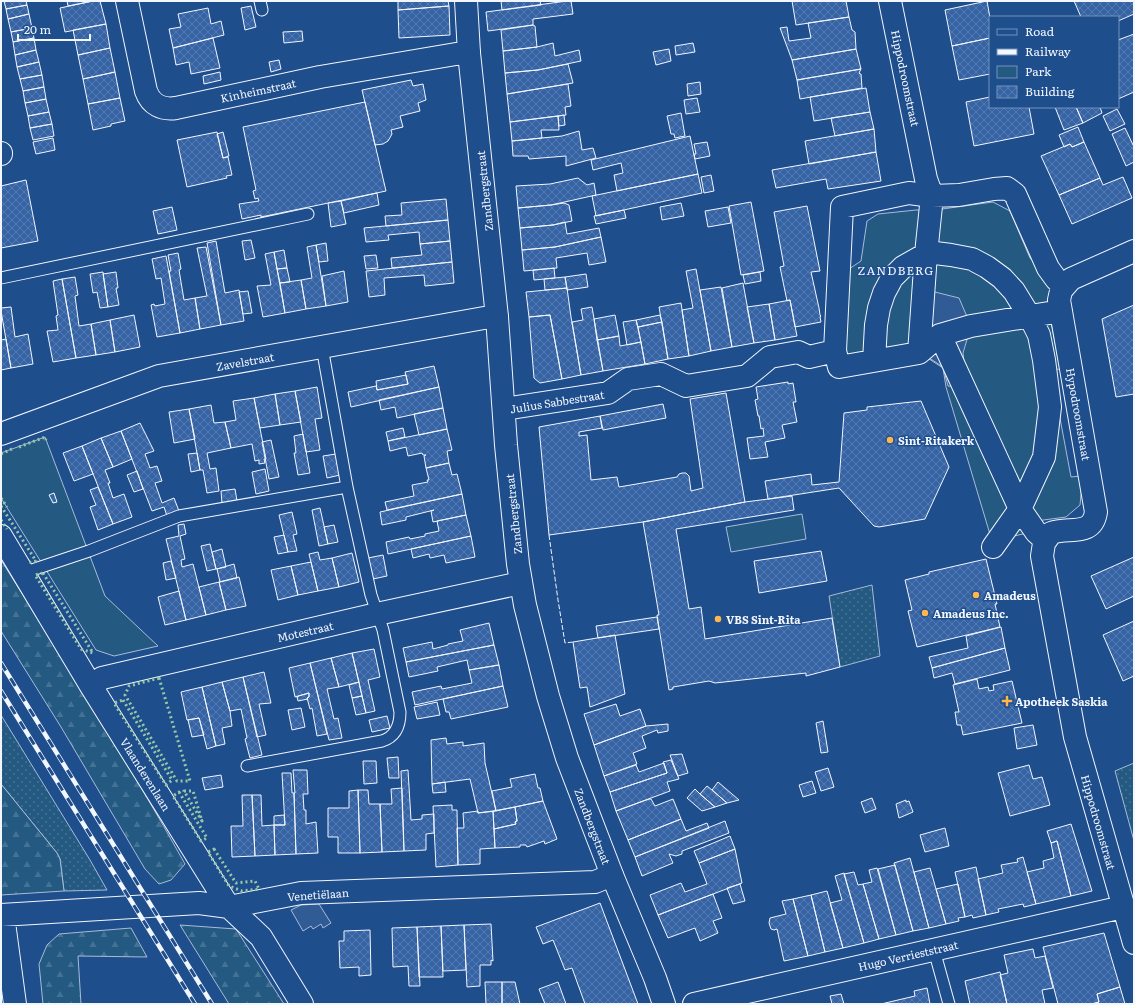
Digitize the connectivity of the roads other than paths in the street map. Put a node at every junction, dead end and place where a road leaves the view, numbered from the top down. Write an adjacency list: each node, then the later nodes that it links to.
1 (127, 1): 4 (street, Kinheimstraat)
2 (466, 1): 4 (street, Zandbergstraat)
3 (890, 1): 5 (street, Hippodroomstraat)
4 (469, 53): 12 (street, Zandbergstraat)
5 (932, 196): 8 (street); 10 (street); 16 (street)
6 (308, 214): 9 (lane)
7 (1134, 250): 10 (street)
8 (926, 254): 13 (street); 17 (street); 18 (street)
9 (1, 278)
10 (1064, 287): 11 (street, Hypodroomstraat)
11 (1061, 311): 13 (street); 24 (street, Hypodroomstraat)
12 (497, 317): 15 (street, Zavelstraat); 19 (street, Zandbergstraat)
13 (1030, 317): 14 (street); 22 (street)
14 (940, 335): 17 (street); 22 (street)
15 (322, 347): 20 (street, Zavelstraat); 21 (lane)
16 (835, 351): 18 (street); 19 (street, Julius Sabbestraat)
17 (919, 353): 18 (street)
18 (874, 361)
19 (504, 409): 27 (street, Zandbergstraat)
20 (1, 434)
21 (347, 487): 26 (lane); 28 (lane)
22 (1020, 509): 24 (street); 25 (street)
23 (1, 536): 26 (street, Vlaanderenlaan)
24 (1045, 540): 33 (street, Hippodroomstraat)
25 (993, 547)
26 (23, 573): 29 (street, Vlaanderenlaan)
27 (521, 583): 28 (street, Motestraat); 31 (street, Zandbergstraat)
28 (377, 614): 29 (street, Motestraat); 30 (lane)
29 (91, 686): 32 (street, Vlaanderenlaan)
30 (247, 766)
31 (612, 875): 32 (street, Venetiëlaan); 39 (street, Zandbergstraat)
32 (229, 907): 34 (street, Venetiëlaan); 38 (street, Vlaanderenlaan)
33 (1123, 907): 35 (street, Hippodroomstraat); 36 (street, Hugo Verrieststraat)
34 (2, 915): 37 (street)
35 (1134, 943)
36 (934, 950): 40 (street, Hugo Verrieststraat); 41 (lane)
37 (15, 1004)
38 (302, 1004)
39 (664, 1004)
40 (694, 1004)
41 (949, 1004)

